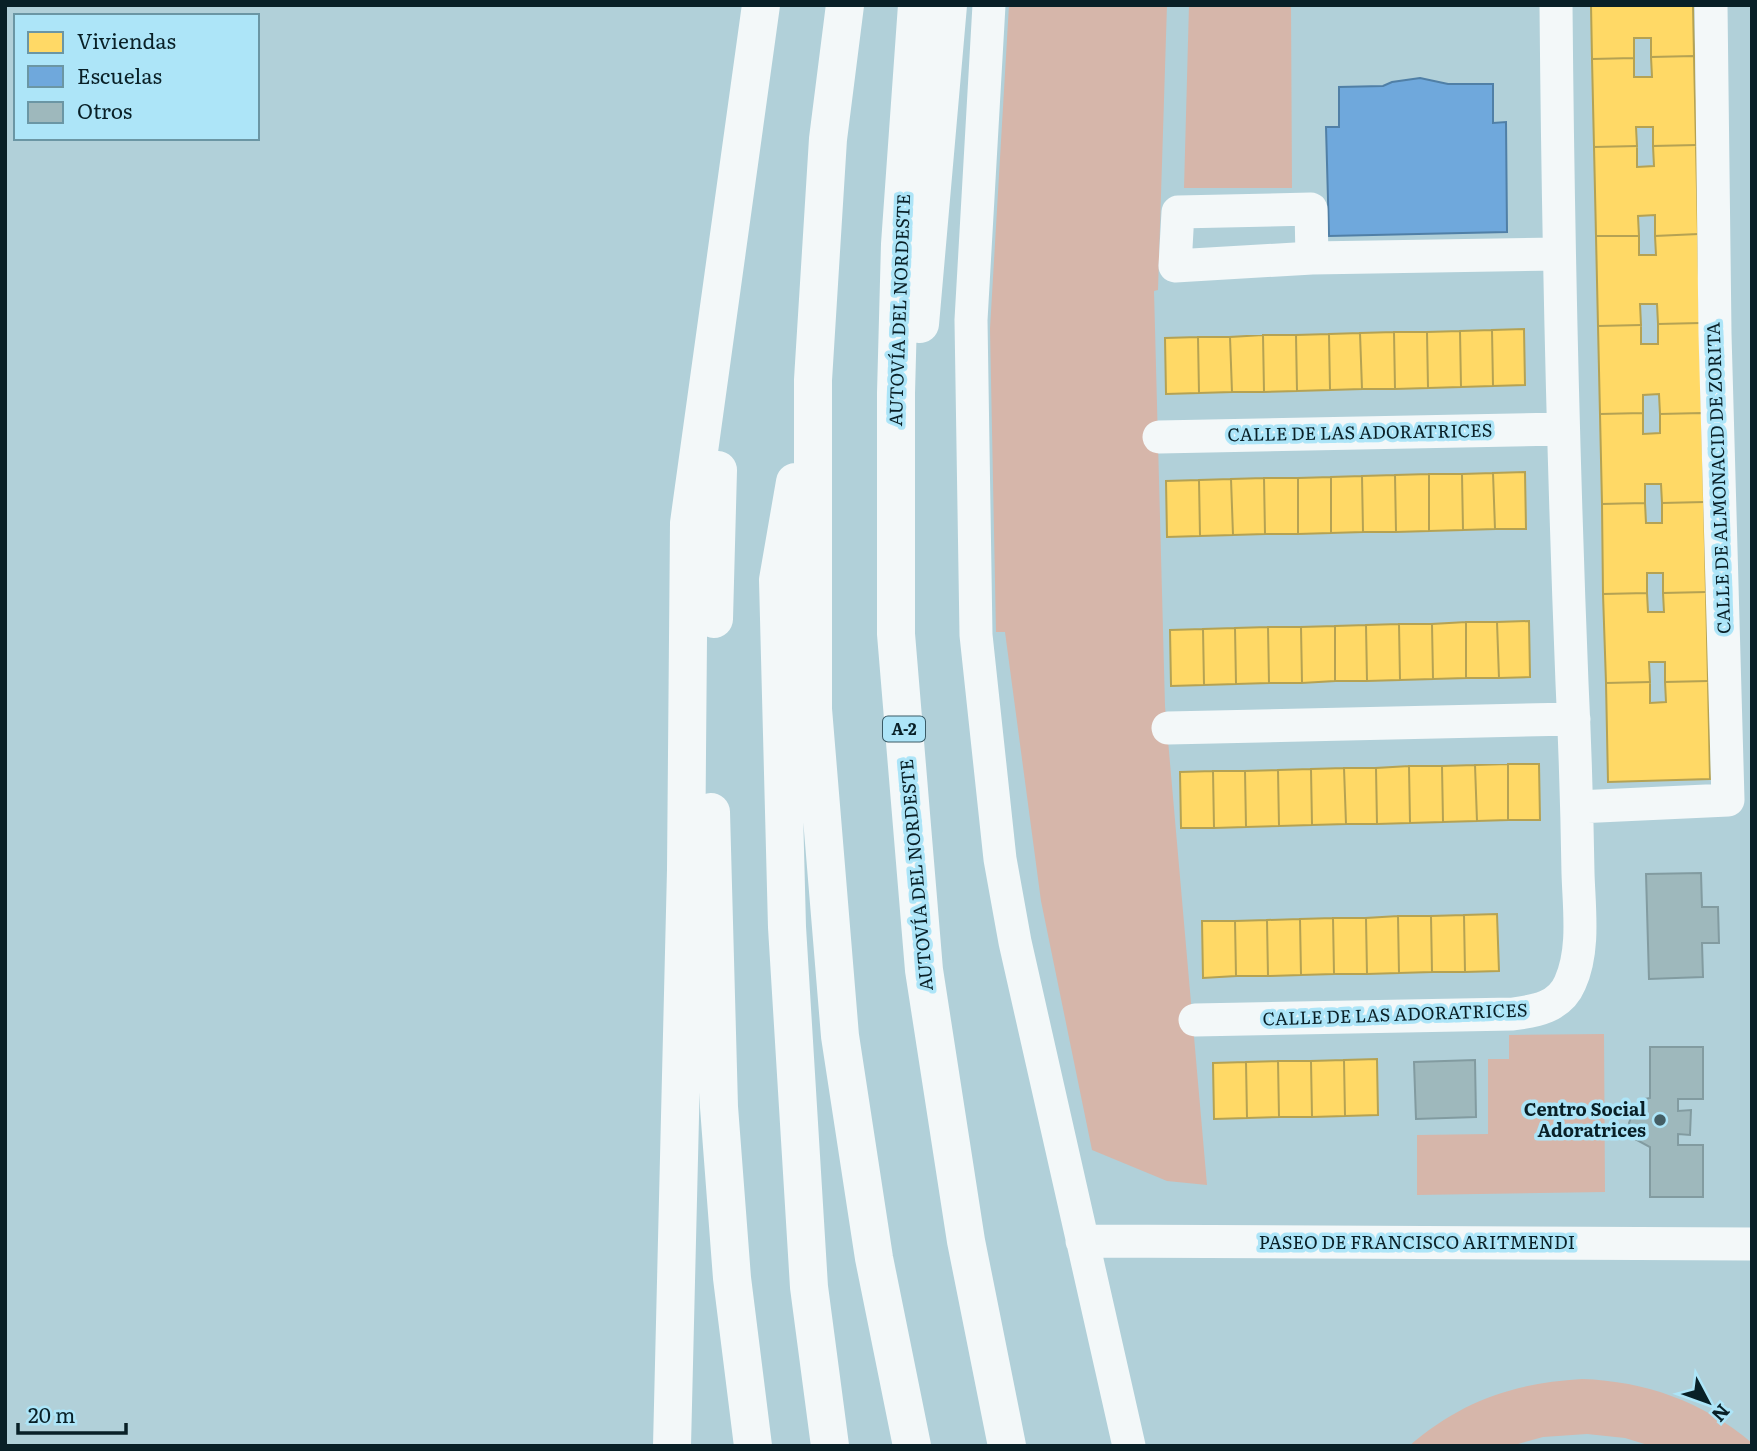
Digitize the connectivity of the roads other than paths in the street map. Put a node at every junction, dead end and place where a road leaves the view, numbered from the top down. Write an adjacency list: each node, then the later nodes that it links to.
1 (761, 5): 10 (highway)
2 (845, 5): 11 (highway)
3 (917, 5): 14 (highway, AUTOVÍA DEL NORDESTE / A-2)
4 (948, 5): 14 (highway)
5 (989, 5): 19 (street)
6 (1556, 5): 8 (street, CALLE DE LAS ADORATRICES)
7 (1711, 5): 17 (street, CALLE DE ALMONACID DE ZORITA)
8 (1558, 254): 9 (street); 12 (street, CALLE DE LAS ADORATRICES)
9 (1312, 258)
10 (722, 285): 21 (highway); 22 (highway)
11 (813, 380): 23 (highway); 24 (highway)
12 (1562, 429): 13 (street, CALLE DE LAS ADORATRICES); 15 (street, CALLE DE LAS ADORATRICES)
13 (1159, 437)
14 (897, 534): 25 (highway, AUTOVÍA DEL NORDESTE / A-2)
15 (1574, 719): 16 (street); 17 (street, CALLE DE LAS ADORATRICES)
16 (1168, 728)
17 (1577, 807): 18 (street, CALLE DE LAS ADORATRICES)
18 (1195, 1020)
19 (1082, 1241): 20 (street, PASEO DE FRANCISCO ARITMENDI); 26 (street)
20 (1752, 1244)
21 (672, 1446)
22 (753, 1446)
23 (830, 1446)
24 (912, 1446)
25 (1007, 1446)
26 (1129, 1446)

